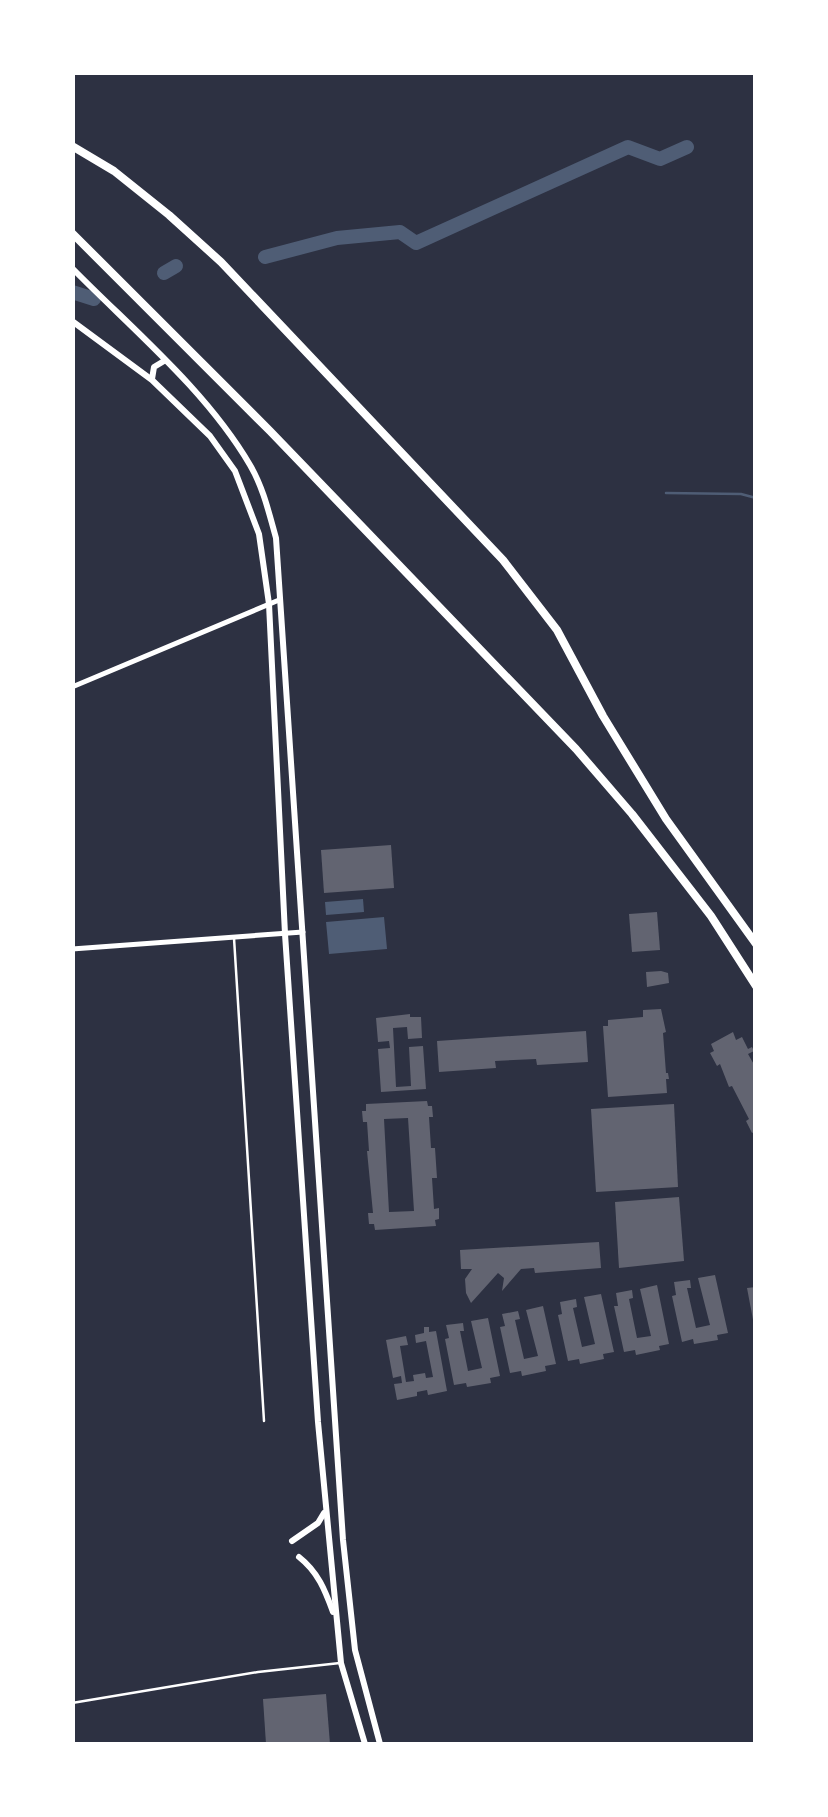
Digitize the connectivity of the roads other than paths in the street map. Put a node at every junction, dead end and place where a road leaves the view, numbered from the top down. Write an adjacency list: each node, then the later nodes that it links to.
1 (72, 146): 13 (highway)
2 (72, 232): 15 (highway)
3 (72, 268): 5 (main road)
4 (72, 321): 6 (main road)
5 (164, 361): 6 (main road); 7 (main road)
6 (152, 380): 8 (main road)
7 (282, 599): 8 (street); 10 (main road)
8 (269, 604): 9 (street); 11 (main road)
9 (72, 687)
10 (303, 932): 11 (street); 16 (main road)
11 (285, 934): 12 (street); 17 (main road)
12 (234, 937): 14 (street); 18 (lane)
13 (756, 944)
14 (72, 949)
15 (756, 986)
16 (321, 1219): 17 (main road); 26 (main road)
17 (304, 1231): 19 (main road)
18 (264, 1421)
19 (326, 1509): 20 (main road); 22 (main road)
20 (292, 1541)
21 (299, 1557): 22 (main road)
22 (336, 1618): 23 (main road)
23 (341, 1663): 24 (lane); 25 (main road)
24 (72, 1703)
25 (365, 1744)
26 (380, 1744)

